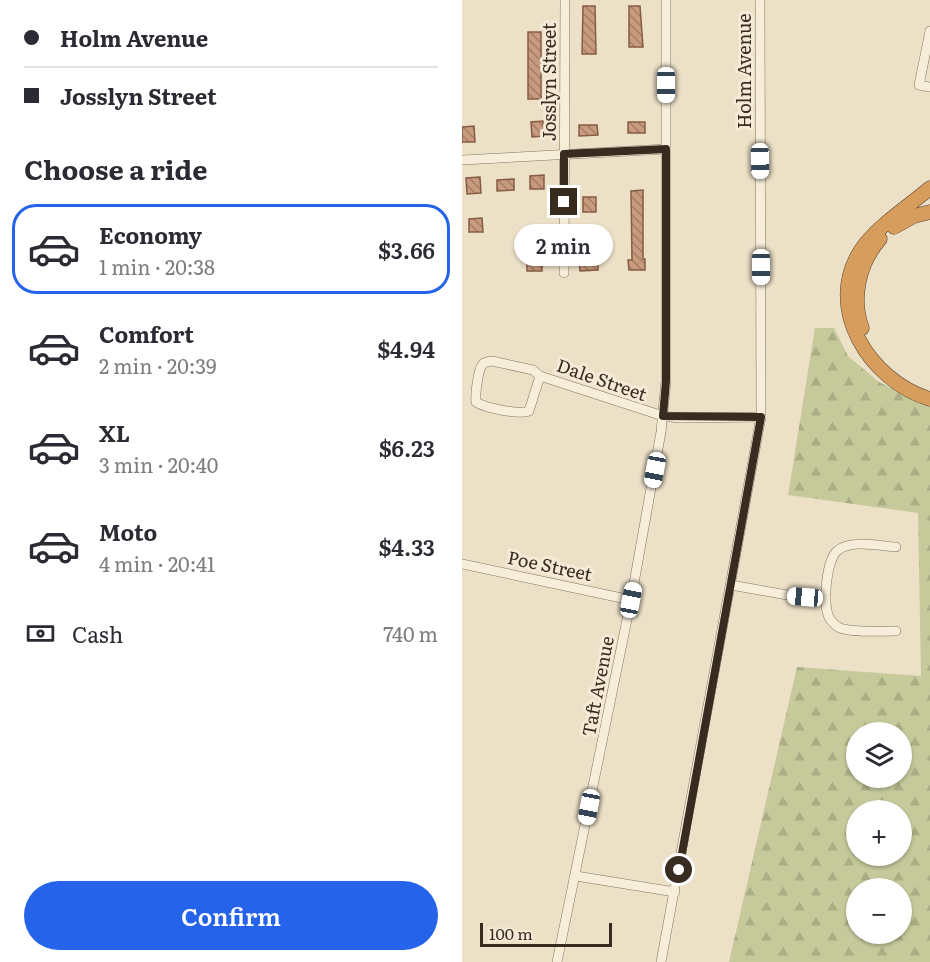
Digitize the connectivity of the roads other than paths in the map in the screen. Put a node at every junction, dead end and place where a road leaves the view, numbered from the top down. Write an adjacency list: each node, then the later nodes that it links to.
1 (565, 0): 8 (street, Josslyn Street)
2 (666, 0): 7 (street, Taft Avenue)
3 (760, 0): 17 (street, Holm Avenue)
4 (930, 31): 5 (street)
5 (927, 60): 6 (street)
6 (930, 87)
7 (666, 149): 8 (street); 16 (street, Taft Avenue)
8 (564, 154): 9 (street); 12 (street, Josslyn Street)
9 (462, 160)
10 (930, 188): 15 (highway)
11 (930, 212): 14 (highway)
12 (564, 273)
13 (540, 376): 13 (street); 16 (street, Dale Street)
14 (930, 390)
15 (930, 399)
16 (663, 416): 17 (street, Dale Street); 22 (street, Taft Avenue)
17 (761, 417): 20 (street, Holm Avenue)
18 (896, 547): 21 (street)
19 (462, 564): 22 (street, Poe Street)
20 (731, 585): 21 (street); 25 (street, Holm Avenue)
21 (826, 597): 23 (street)
22 (631, 600): 24 (street, Taft Avenue)
23 (896, 631)
24 (576, 876): 25 (street); 26 (street, Taft Avenue)
25 (675, 892): 27 (street, Holm Avenue)
26 (557, 962)
27 (661, 962)

